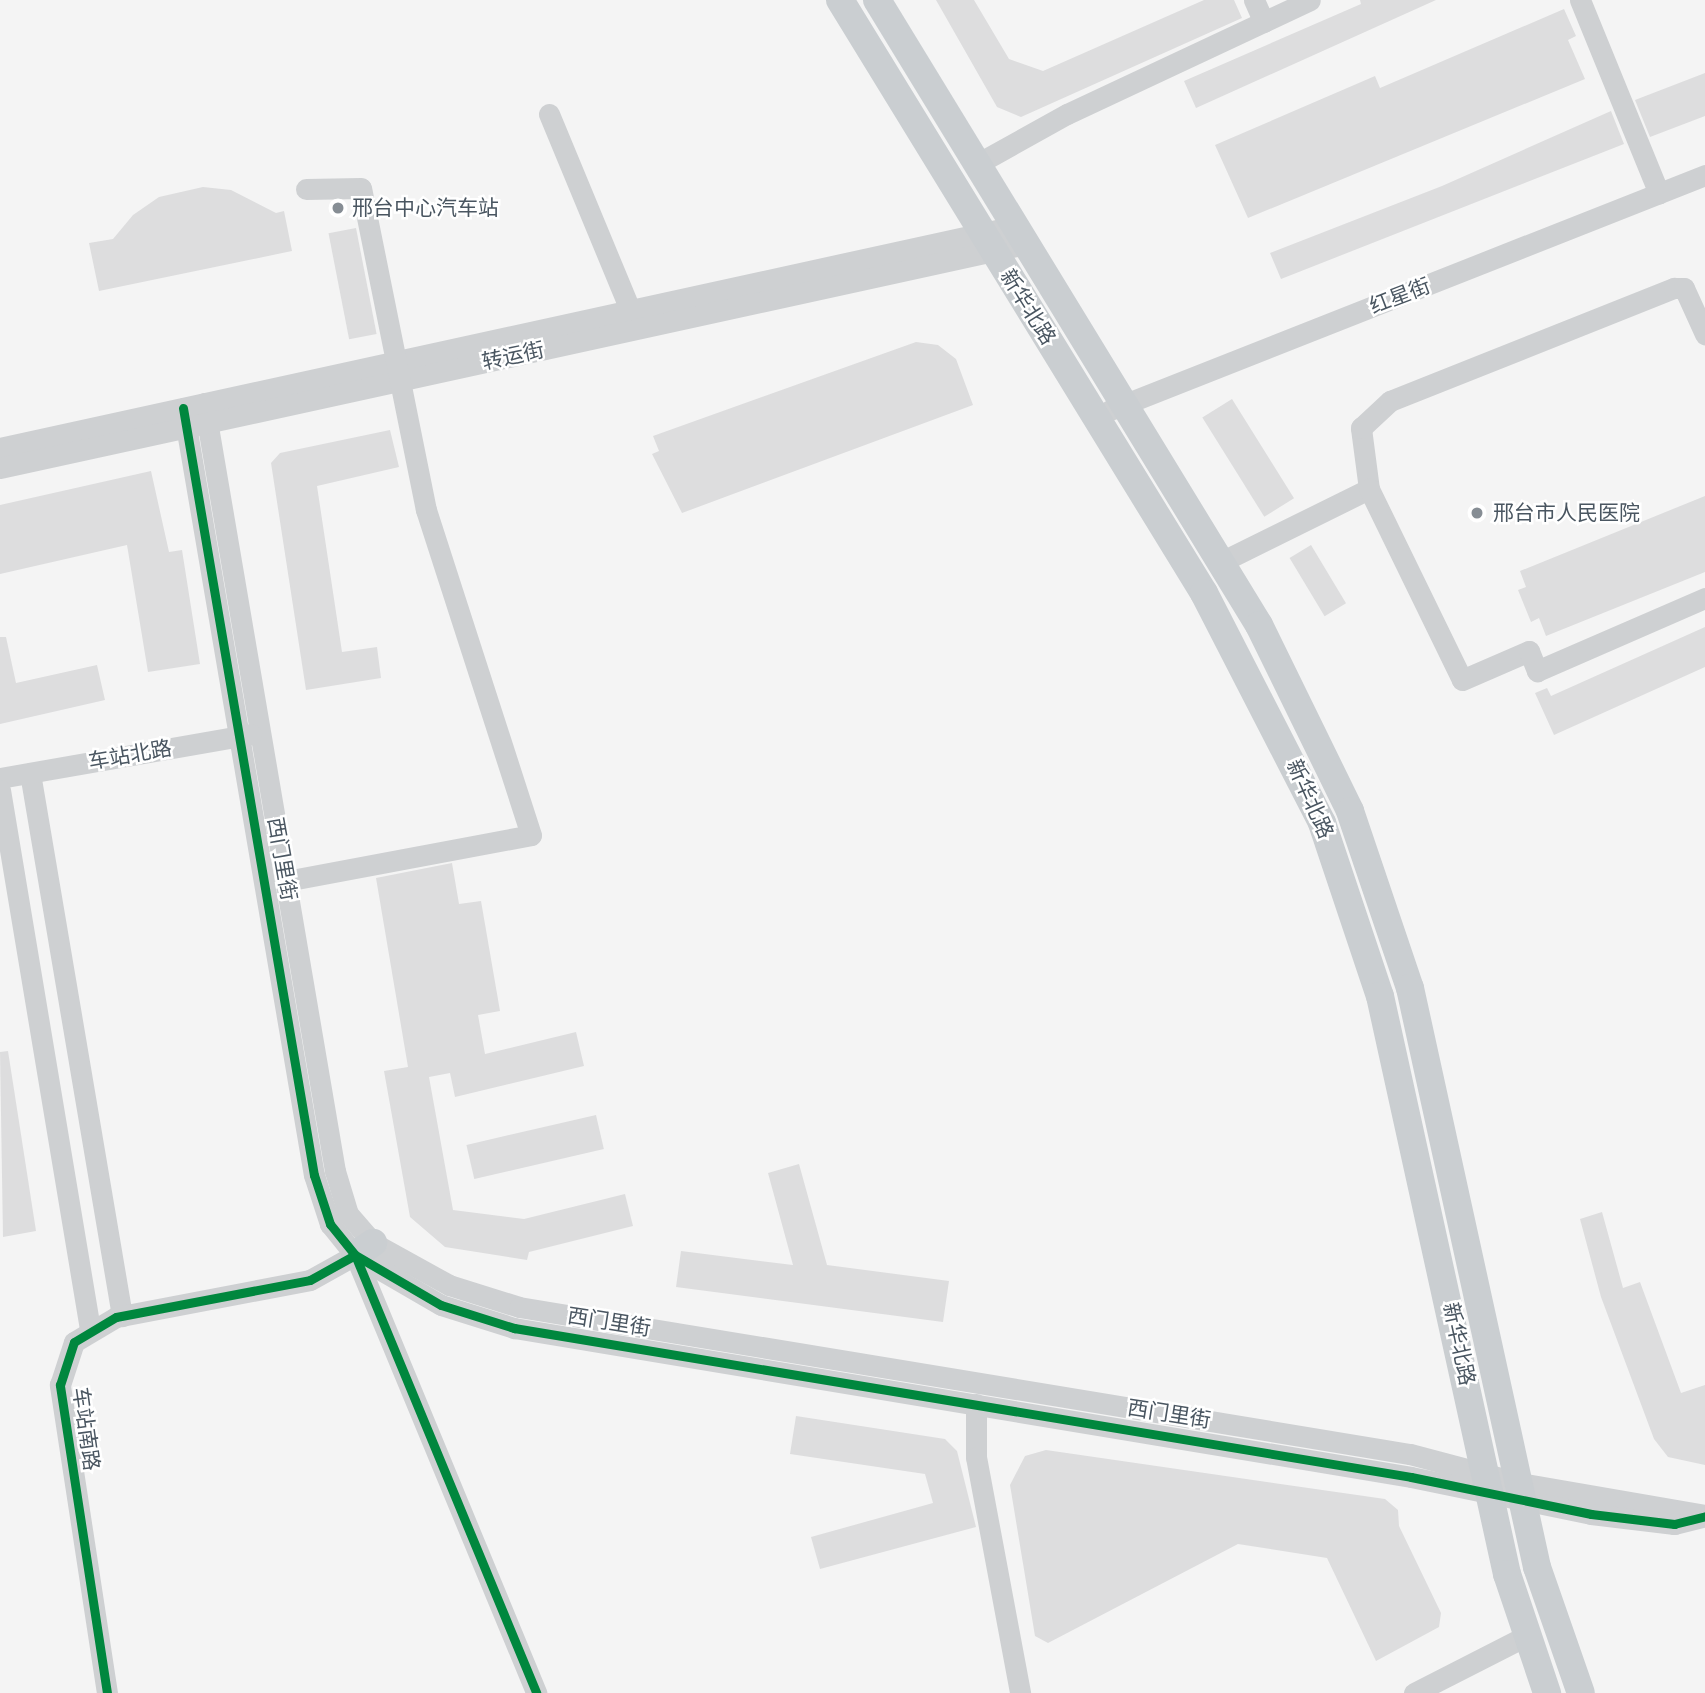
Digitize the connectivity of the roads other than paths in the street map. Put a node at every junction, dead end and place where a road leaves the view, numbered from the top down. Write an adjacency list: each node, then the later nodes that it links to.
1 (840, 0): 13 (main road, 新华北路)
2 (877, 0): 8 (main road, 新华北路)
3 (1254, 0): 6 (street)
4 (1310, 0): 6 (street)
5 (1580, 0): 11 (street)
6 (1264, 22): 8 (street)
7 (549, 114): 14 (street)
8 (977, 164): 12 (main road, 新华北路)
9 (1705, 175): 11 (street, 红星街)
10 (306, 189): 16 (street)
11 (1659, 194): 17 (street, 红星街)
12 (1021, 235): 13 (street, 转运街); 17 (main road, 新华北路)
13 (988, 242): 14 (street, 转运街); 19 (main road, 新华北路)
14 (634, 319): 16 (street, 转运街)
15 (1705, 334): 22 (street)
16 (395, 371): 18 (street, 转运街); 30 (street)
17 (1125, 404): 19 (street, 红星街); 23 (main road, 新华北路)
18 (195, 415): 20 (street, 转运街); 21 (street, 转运街); 25 (street, 西门里街); 26 (street)
19 (1095, 415): 35 (main road, 新华北路)
20 (0, 448)
21 (0, 468)
22 (1369, 489): 23 (street); 24 (street)
23 (1222, 562): 36 (main road, 新华北路)
24 (1705, 597)
25 (260, 733): 26 (street, 车站北路); 30 (street, 西门里街)
26 (239, 736): 27 (street, 车站北路); 31 (street)
27 (30, 773): 28 (street, 车站北路); 32 (street)
28 (0, 778)
29 (0, 790): 33 (street)
30 (286, 881): 31 (street, 西门里街)
31 (364, 1249): 32 (street); 34 (street); 35 (street, 西门里街); 40 (street)
32 (122, 1315): 33 (street)
33 (90, 1329): 39 (street, 车站南路)
34 (976, 1404): 35 (street); 41 (street)
35 (1488, 1484): 36 (street, 西门里街); 38 (main road, 新华北路)
36 (1521, 1493): 37 (street, 西门里街); 44 (main road, 新华北路)
37 (1705, 1515)
38 (1524, 1637): 42 (street); 43 (main road, 新华北路)
39 (107, 1693)
40 (536, 1693)
41 (1020, 1693)
42 (1413, 1693)
43 (1546, 1693)
44 (1581, 1693)

